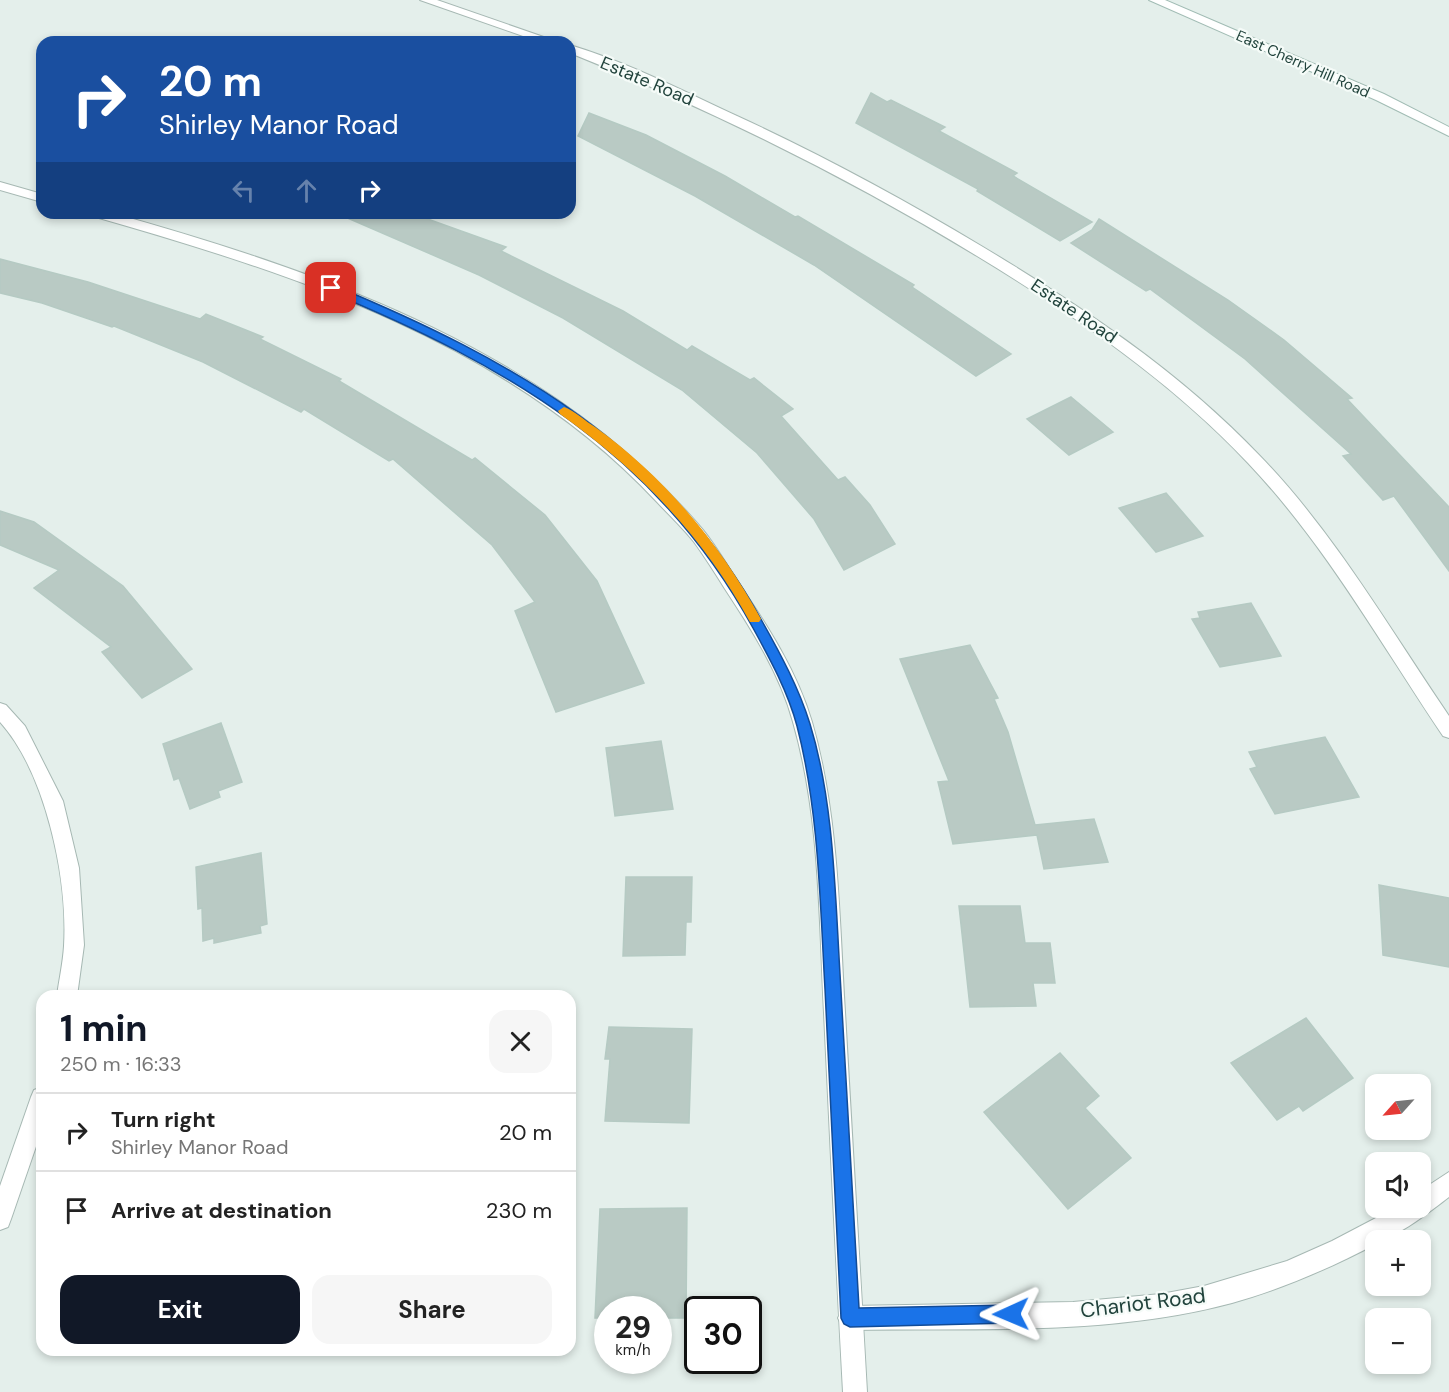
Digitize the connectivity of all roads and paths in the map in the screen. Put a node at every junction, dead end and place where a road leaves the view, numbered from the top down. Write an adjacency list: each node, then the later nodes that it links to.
1 (426, 0): 3 (street)
2 (1155, 0): 5 (street, East Cherry Hill Road)
3 (534, 36)
4 (576, 51): 10 (street, Estate Road)
5 (1449, 132)
6 (0, 186): 7 (street)
7 (36, 196)
8 (119, 219): 17 (street)
9 (0, 710): 11 (street)
10 (1449, 731)
11 (68, 990)
12 (36, 1114): 16 (street)
13 (1449, 1183): 14 (street)
14 (1431, 1197)
15 (1399, 1218): 17 (street, Chariot Road)
16 (0, 1219)
17 (850, 1318): 18 (street)
18 (855, 1392)

